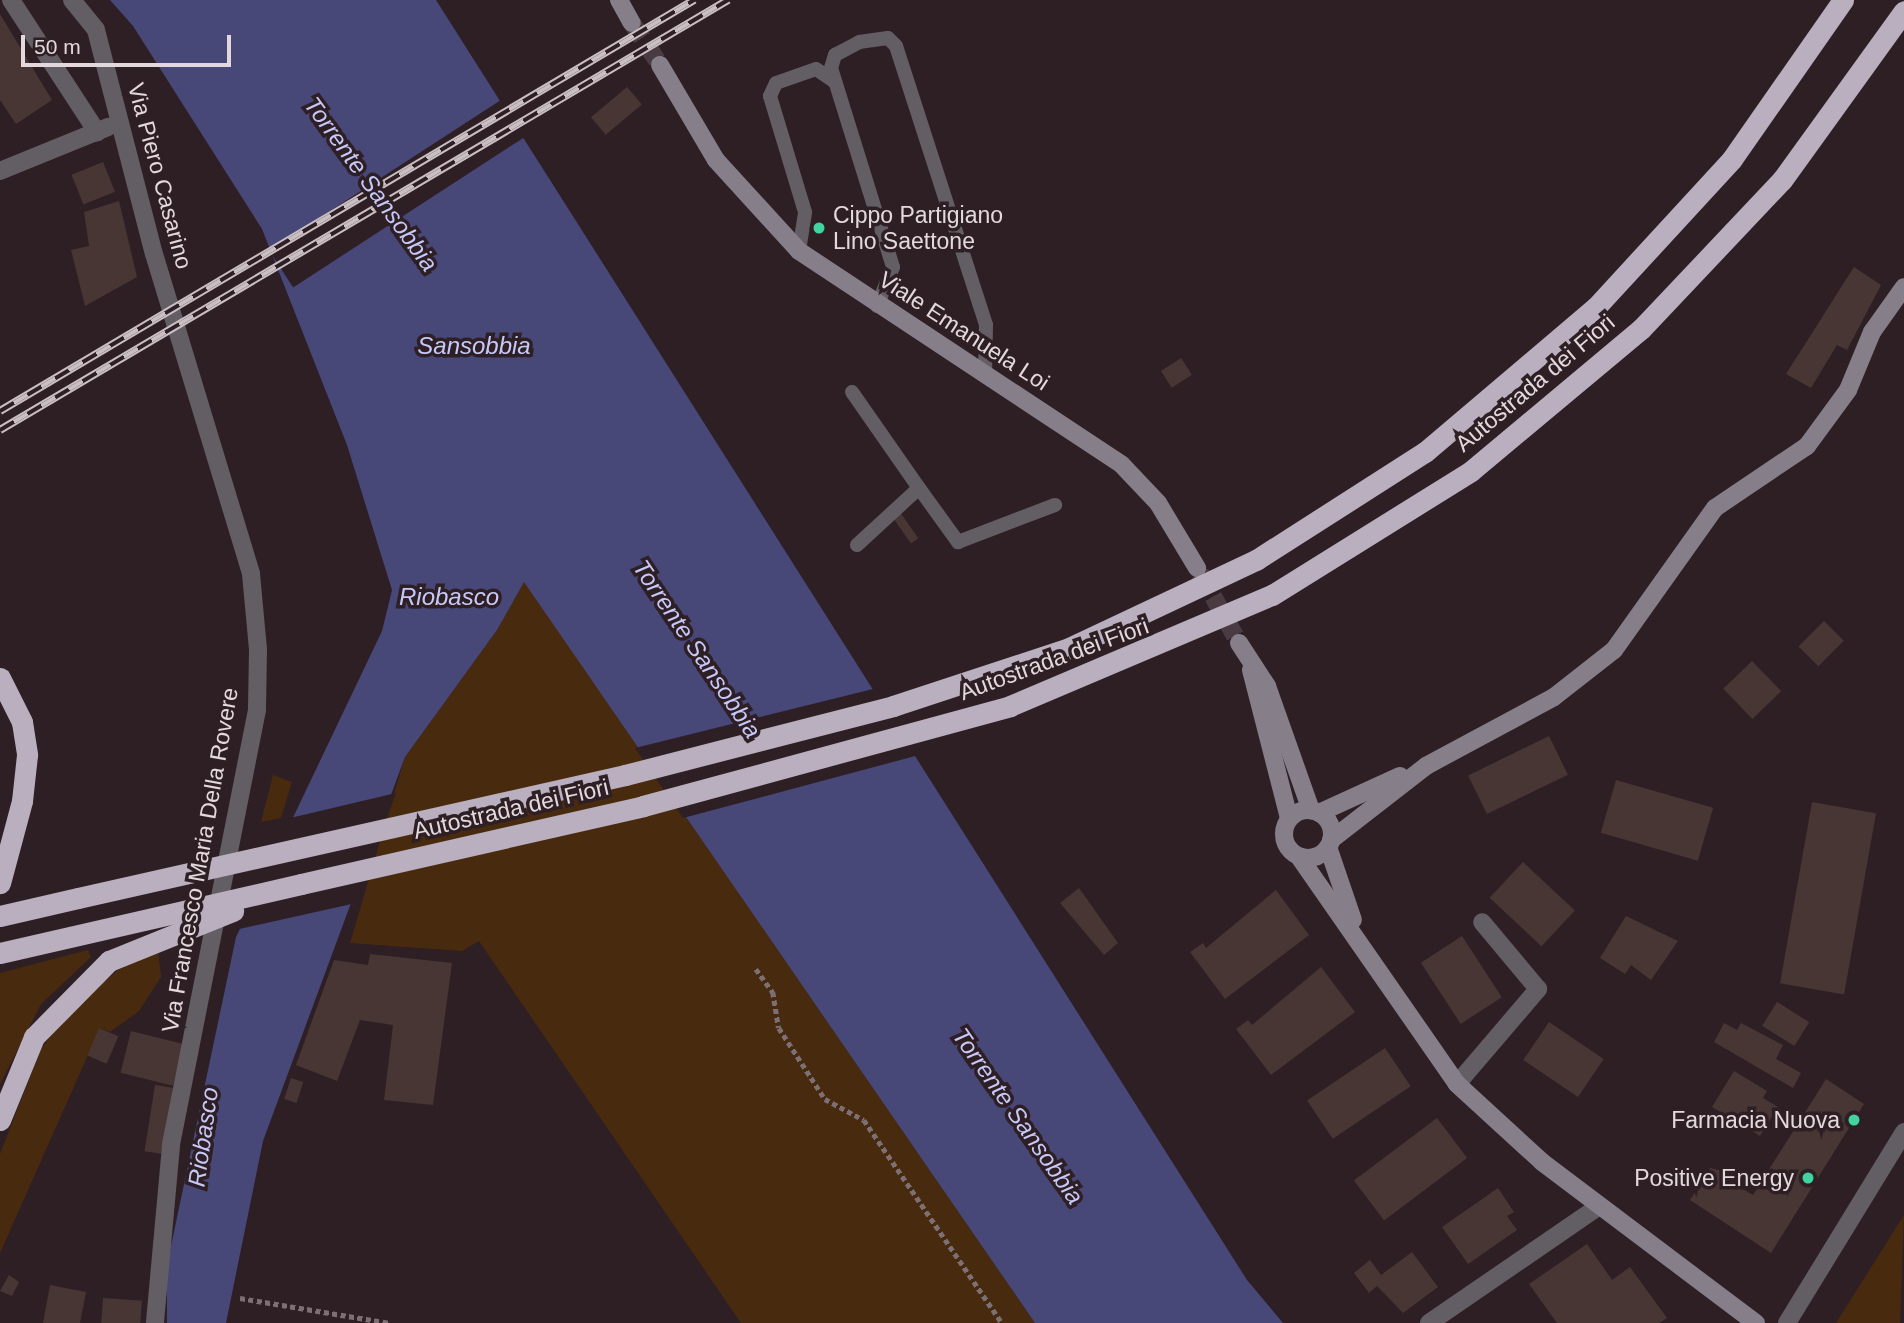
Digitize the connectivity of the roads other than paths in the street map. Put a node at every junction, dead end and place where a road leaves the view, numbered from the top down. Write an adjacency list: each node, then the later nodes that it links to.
1 (11, 0): 10 (street)
2 (72, 0): 9 (street, Via Piero Casarino)
3 (619, 0): 6 (street)
4 (1843, 0): 32 (highway, Autostrada dei Fiori, bridge)
5 (1904, 11): 31 (highway, Autostrada dei Fiori, bridge)
6 (632, 23)
7 (660, 65): 12 (street, Viale Emanuela Loi)
8 (835, 82): 12 (lane); 15 (lane); 16 (lane)
9 (121, 122): 10 (street); 14 (street, Via Piero Casarino)
10 (97, 132): 11 (street)
11 (0, 171)
12 (799, 251): 15 (street, Viale Emanuela Loi)
13 (1904, 287): 25 (street)
14 (165, 290): 42 (street, Via Francesco Maria Della Rovere)
15 (877, 306): 16 (street, Viale Emanuela Loi)
16 (985, 376): 21 (street, Viale Emanuela Loi)
17 (852, 393): 18 (lane)
18 (919, 488): 19 (lane); 20 (lane)
19 (1055, 505)
20 (858, 545)
21 (1197, 568)
22 (1239, 643): 23 (street)
23 (1248, 660): 26 (street); 27 (street)
24 (0, 678): 30 (highway)
25 (1426, 766): 26 (street); 28 (street)
26 (1315, 812): 27 (street); 28 (street)
27 (1289, 818): 29 (street)
28 (1330, 844): 29 (street); 36 (street)
29 (1300, 858): 36 (street)
30 (0, 883)
31 (302, 884): 37 (highway, Autostrada dei Fiori, bridge); 39 (highway, bridge)
32 (78, 898): 33 (highway); 34 (highway, Autostrada dei Fiori)
33 (0, 905)
34 (0, 915)
35 (1482, 922): 38 (street)
36 (1360, 936): 38 (street)
37 (0, 953)
38 (1457, 1084): 41 (street)
39 (0, 1120)
40 (1904, 1132): 45 (street)
41 (1599, 1206): 43 (street); 44 (street)
42 (155, 1323)
43 (1429, 1323)
44 (1756, 1323)
45 (1787, 1323)

